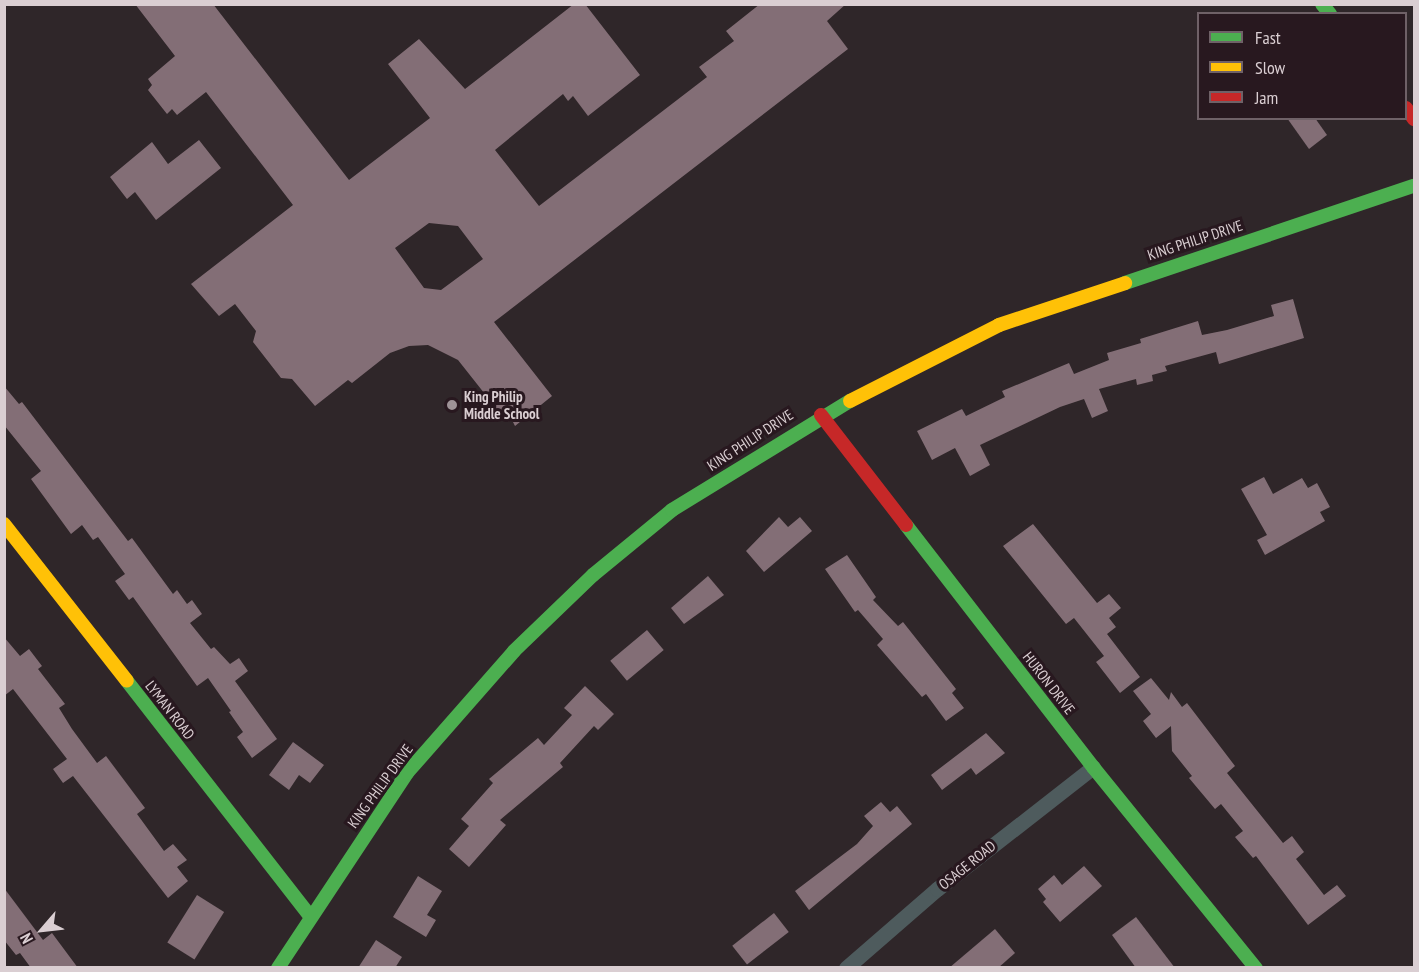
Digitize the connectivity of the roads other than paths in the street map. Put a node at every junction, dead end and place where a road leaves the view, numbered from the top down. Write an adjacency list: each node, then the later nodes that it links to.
1 (1414, 186): 2 (street, KING PHILIP DRIVE)
2 (820, 415): 4 (street, HURON DRIVE); 5 (street, KING PHILIP DRIVE)
3 (4, 524): 5 (street, LYMAN ROAD)
4 (1093, 767): 7 (street, OSAGE ROAD); 8 (street, HURON DRIVE)
5 (310, 916): 6 (street, KING PHILIP DRIVE)
6 (278, 968)
7 (846, 968)
8 (1256, 968)

